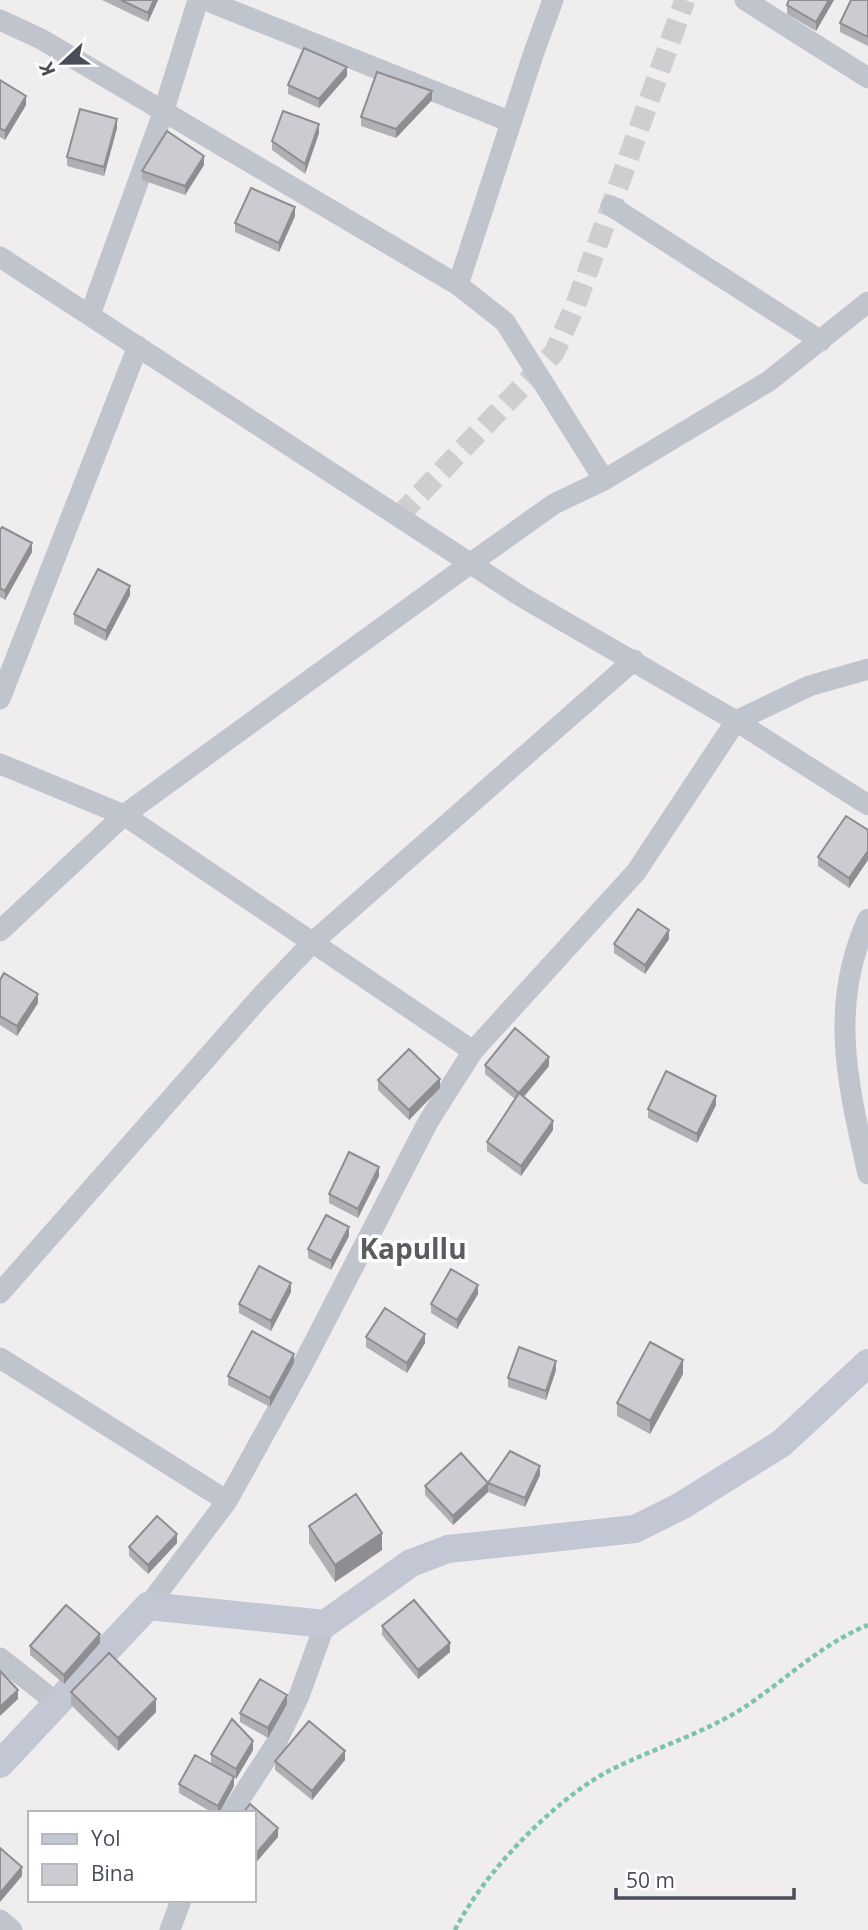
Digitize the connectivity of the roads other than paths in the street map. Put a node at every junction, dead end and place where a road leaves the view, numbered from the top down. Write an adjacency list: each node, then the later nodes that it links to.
1 (198, 0): 7 (street)
2 (205, 0): 8 (street)
3 (554, 0): 8 (street)
4 (745, 0): 6 (street)
5 (0, 20): 7 (street)
6 (868, 78)
7 (163, 113): 11 (street); 13 (street)
8 (511, 122): 11 (street)
9 (611, 206): 14 (street)
10 (0, 257): 13 (street)
11 (458, 285): 16 (street)
12 (865, 313): 14 (street)
13 (90, 315): 15 (street)
14 (821, 341): 16 (street)
15 (138, 346): 17 (street); 20 (street)
16 (604, 480): 17 (street)
17 (471, 564): 18 (street); 24 (street)
18 (634, 660): 21 (street); 27 (street)
19 (868, 669): 21 (street)
20 (0, 699)
21 (736, 721): 23 (street); 28 (street)
22 (0, 764): 24 (street)
23 (868, 805)
24 (124, 815): 26 (street); 27 (street)
25 (868, 919): 29 (street)
26 (0, 932)
27 (313, 942): 28 (street); 30 (street)
28 (473, 1051): 33 (street)
29 (868, 1174)
30 (0, 1293)
31 (0, 1358): 33 (street)
32 (868, 1363): 35 (street)
33 (227, 1501): 34 (street)
34 (148, 1606): 35 (street); 37 (street)
35 (325, 1624): 39 (street)
36 (0, 1658): 37 (street)
37 (57, 1703): 38 (street)
38 (0, 1764)
39 (232, 1811)
40 (180, 1902): 43 (street)
41 (0, 1920): 42 (street)
42 (12, 1930)
43 (170, 1930)

